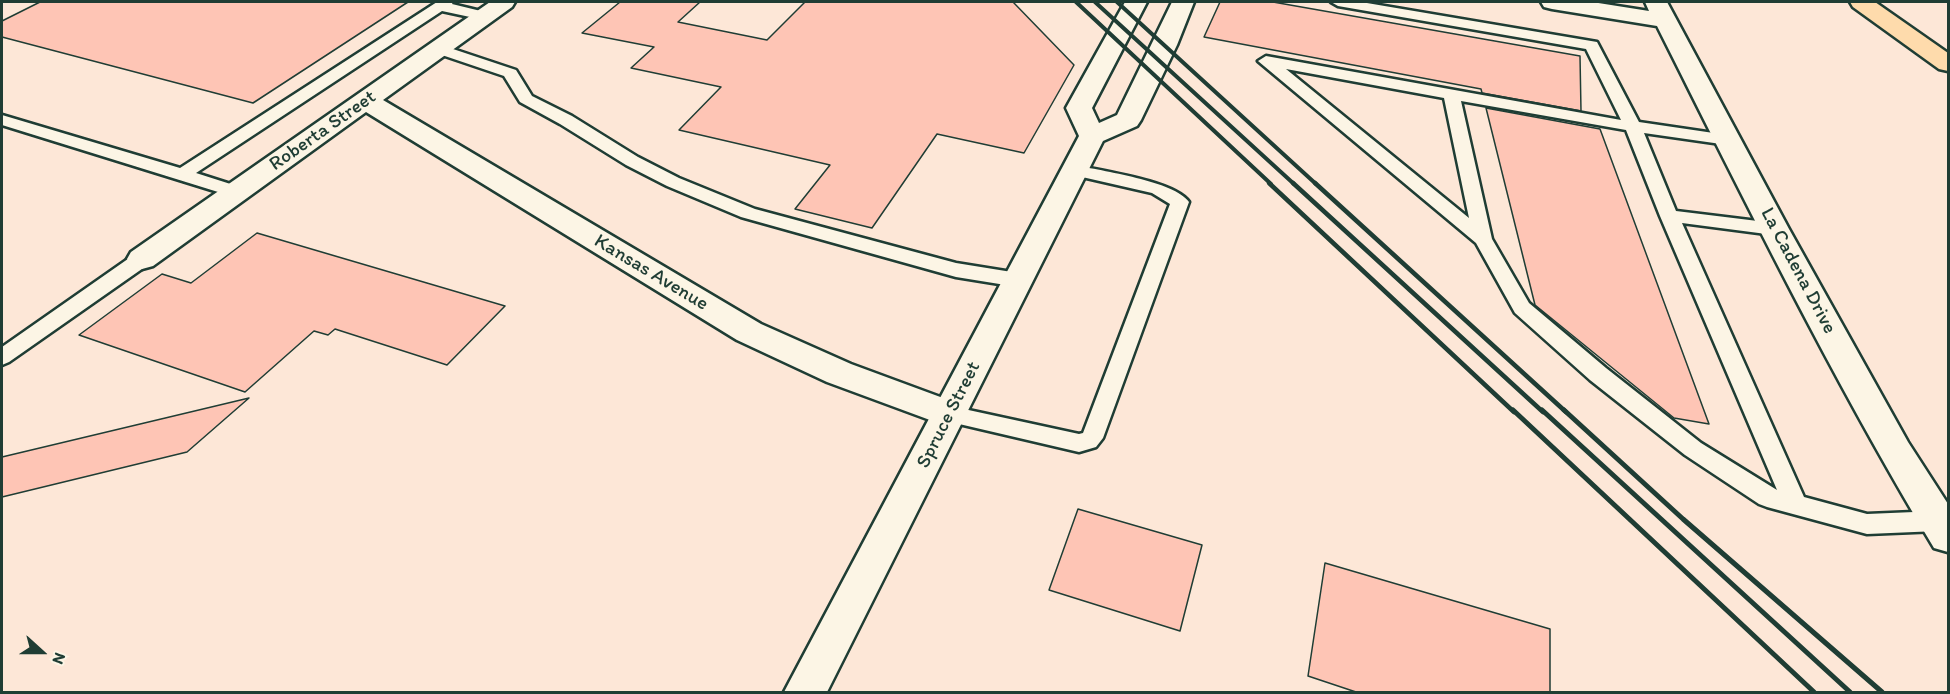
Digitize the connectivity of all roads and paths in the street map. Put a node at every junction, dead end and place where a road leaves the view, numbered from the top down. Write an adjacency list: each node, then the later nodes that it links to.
1 (504, 2): 10 (street, Roberta Street)
2 (1136, 2): 17 (street)
3 (1183, 2): 17 (street)
4 (1338, 2): 8 (lane)
5 (1552, 2): 9 (street)
6 (1861, 2): 12 (highway)
7 (442, 4): 10 (lane); 20 (lane)
8 (1413, 8): 16 (lane)
9 (1660, 10): 18 (street, La Cadena Drive)
10 (484, 16): 11 (street, Roberta Street)
11 (438, 49): 14 (street, Roberta Street); 26 (lane)
12 (1948, 64)
13 (1451, 95): 16 (lane); 24 (lane); 24 (lane)
14 (366, 101): 21 (street, Roberta Street); 28 (street, Kansas Avenue)
15 (2, 120): 20 (lane)
16 (1633, 127): 18 (lane); 22 (lane)
17 (1092, 136): 19 (street, Spruce Street)
18 (1728, 140): 23 (street, La Cadena Drive)
19 (1075, 170): 26 (street, Spruce Street); 28 (lane)
20 (183, 174): 21 (lane)
21 (237, 192): 25 (street, Roberta Street)
22 (1669, 216): 23 (lane); 29 (lane)
23 (1774, 229): 30 (street, La Cadena Drive)
24 (1483, 239): 29 (lane)
25 (142, 259): 27 (lane)
26 (1018, 280): 28 (street, Spruce Street)
27 (2, 357)
28 (950, 414): 31 (street, Spruce Street)
29 (1796, 504): 30 (lane)
30 (1943, 528)
31 (805, 693)

